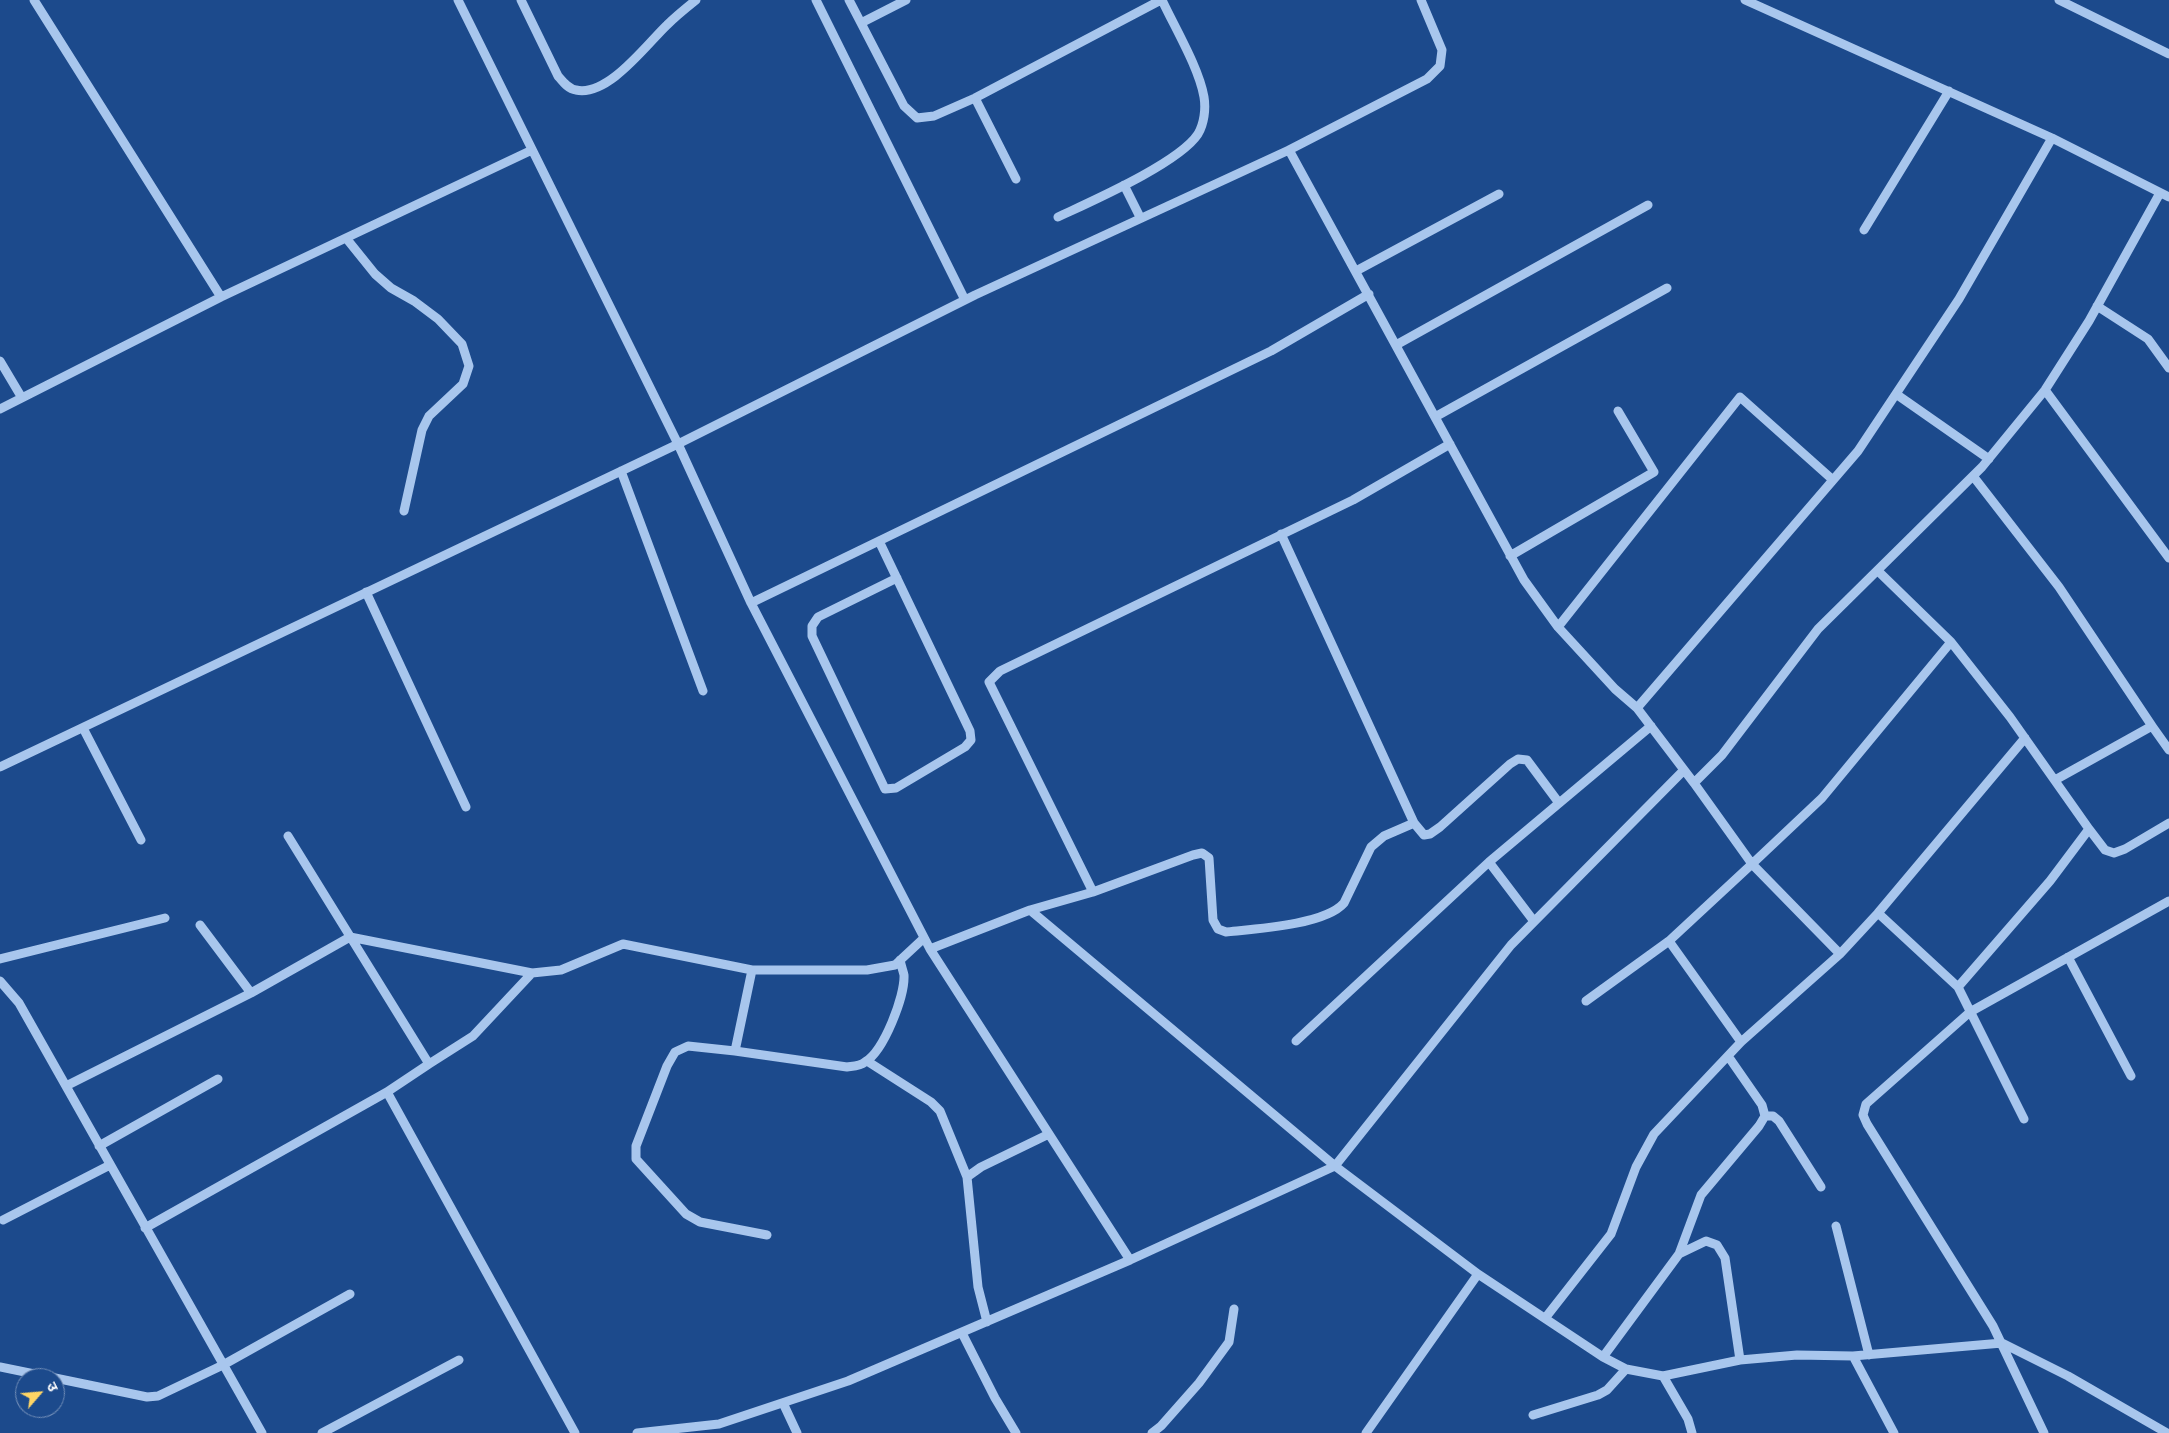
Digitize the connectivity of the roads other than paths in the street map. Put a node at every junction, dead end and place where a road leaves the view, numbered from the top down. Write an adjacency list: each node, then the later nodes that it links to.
1 (34, 0): 31 (street)
2 (458, 0): 17 (street)
3 (521, 0): 4 (street)
4 (696, 0)
5 (816, 0): 32 (street)
6 (849, 0): 12 (street)
7 (906, 0): 12 (street)
8 (1161, 0): 15 (street); 20 (street)
9 (1421, 0): 18 (street)
10 (1745, 0): 14 (street)
11 (2060, 0): 13 (street)
12 (861, 23): 15 (street)
13 (2169, 54)
14 (1949, 91): 16 (street); 26 (street)
15 (976, 98): 19 (street)
16 (2052, 138): 22 (street); 38 (street)
17 (532, 150): 27 (street); 43 (street)
18 (1289, 150): 25 (street); 28 (street)
19 (1016, 179)
20 (1124, 185): 24 (street); 25 (street)
21 (1499, 194): 28 (street)
22 (2165, 195): 33 (street)
23 (1648, 205): 34 (street)
24 (1058, 217)
25 (1140, 218): 32 (street)
26 (1864, 230)
27 (346, 238): 31 (street); 49 (street)
28 (1356, 271): 30 (street)
29 (1667, 288): 42 (street)
30 (1369, 294): 34 (street); 51 (street)
31 (221, 296): 39 (street)
32 (965, 300): 43 (street)
33 (2097, 306): 36 (street); 37 (street)
34 (1396, 345): 42 (street)
35 (0, 361): 39 (street)
36 (2169, 368)
37 (2045, 390): 45 (street); 53 (street)
38 (1896, 394): 45 (street); 48 (street)
39 (22, 398): 40 (street)
40 (0, 409)
41 (1618, 411): 52 (street)
42 (1435, 417): 44 (street)
43 (678, 444): 46 (street); 57 (street)
44 (1450, 444): 50 (street); 52 (street)
45 (1989, 459): 47 (street)
46 (621, 471): 56 (street); 60 (street)
47 (1973, 476): 54 (street); 63 (street)
48 (1833, 480): 58 (street); 61 (street)
49 (404, 511)
50 (1282, 534): 74 (street); 80 (street)
51 (879, 541): 55 (street); 57 (street)
52 (1510, 556): 58 (street)
53 (2169, 558)
54 (1878, 571): 59 (street); 70 (street)
55 (897, 578): 55 (street)
56 (366, 592): 64 (street); 72 (street)
57 (751, 603): 88 (street)
58 (1558, 627): 61 (street)
59 (1951, 642): 65 (street); 79 (street)
60 (703, 691)
61 (1637, 708): 62 (street)
62 (1651, 726): 68 (street); 71 (street)
63 (2152, 726): 66 (street); 69 (street)
64 (83, 728): 67 (street); 77 (street)
65 (2025, 738): 69 (street); 83 (street)
66 (2169, 750)
67 (0, 767)
68 (1684, 770): 70 (street); 85 (street)
69 (2055, 780): 75 (street)
70 (1694, 783): 79 (street)
71 (1559, 802): 74 (street); 78 (street)
72 (466, 807)
73 (2169, 823): 75 (street)
74 (1414, 824): 80 (street)
75 (2089, 830): 98 (street)
76 (288, 836): 87 (street)
77 (141, 840)
78 (1489, 862): 85 (street); 102 (street)
79 (1752, 864): 89 (street); 91 (street)
80 (1092, 892): 82 (street)
81 (2169, 901): 92 (street)
82 (1030, 910): 90 (street); 117 (street)
83 (1878, 913): 91 (street); 98 (street)
84 (166, 918): 93 (street)
85 (1533, 920): 117 (street)
86 (200, 925): 99 (street)
87 (350, 938): 96 (street); 99 (street); 107 (street)
88 (924, 938): 90 (street); 94 (street)
89 (1669, 941): 100 (street); 103 (street)
90 (930, 949): 114 (street)
91 (1840, 954): 103 (street)
92 (2068, 957): 101 (street); 108 (street)
93 (0, 959)
94 (900, 960): 95 (street); 106 (street)
95 (752, 970): 96 (street); 104 (street)
96 (532, 973): 107 (street)
97 (0, 981): 110 (street)
98 (1958, 987): 101 (street)
99 (251, 993): 110 (street)
100 (1586, 1002)
101 (1970, 1012): 113 (street); 132 (street)
102 (1296, 1041)
103 (1742, 1042): 105 (street)
104 (735, 1051): 106 (street); 123 (street)
105 (1728, 1056): 112 (street); 129 (street)
106 (868, 1061): 118 (street)
107 (429, 1064): 111 (street)
108 (2131, 1076)
109 (218, 1079): 115 (street)
110 (66, 1086): 115 (street)
111 (387, 1092): 122 (street); 148 (street)
112 (1765, 1116): 119 (street); 124 (street)
113 (2024, 1120)
114 (1049, 1134): 118 (street); 125 (street)
115 (99, 1146): 116 (street)
116 (110, 1165): 120 (street); 122 (street)
117 (1335, 1166): 125 (street); 126 (street)
118 (967, 1177): 130 (street)
119 (1821, 1187)
120 (4, 1220)
121 (1836, 1226): 133 (street)
122 (145, 1228): 138 (street)
123 (767, 1235)
124 (1679, 1254): 135 (street); 137 (street)
125 (1130, 1260): 130 (street)
126 (1478, 1274): 129 (street); 153 (street)
127 (350, 1294): 138 (street)
128 (1234, 1309): 152 (street)
129 (1546, 1317): 135 (street)
130 (987, 1322): 131 (street)
131 (962, 1333): 144 (street); 151 (street)
132 (2002, 1343): 133 (street); 156 (street); 157 (street)
133 (1869, 1355): 134 (street)
134 (1853, 1356): 137 (street); 155 (street)
135 (1603, 1357): 140 (street)
136 (459, 1360): 147 (street)
137 (1740, 1360): 142 (street)
138 (223, 1366): 143 (street); 146 (street)
139 (0, 1367): 141 (street)
140 (1626, 1369): 142 (street); 145 (street)
141 (15, 1370)
142 (1663, 1376): 154 (street)
143 (65, 1380)
144 (783, 1403): 149 (street); 150 (street)
145 (1533, 1415)
146 (262, 1433)
147 (322, 1433)
148 (575, 1433)
149 (637, 1433)
150 (797, 1433)
151 (1016, 1433)
152 (1152, 1433)
153 (1366, 1433)
154 (1692, 1433)
155 (1894, 1433)
156 (2044, 1433)
157 (2167, 1433)

